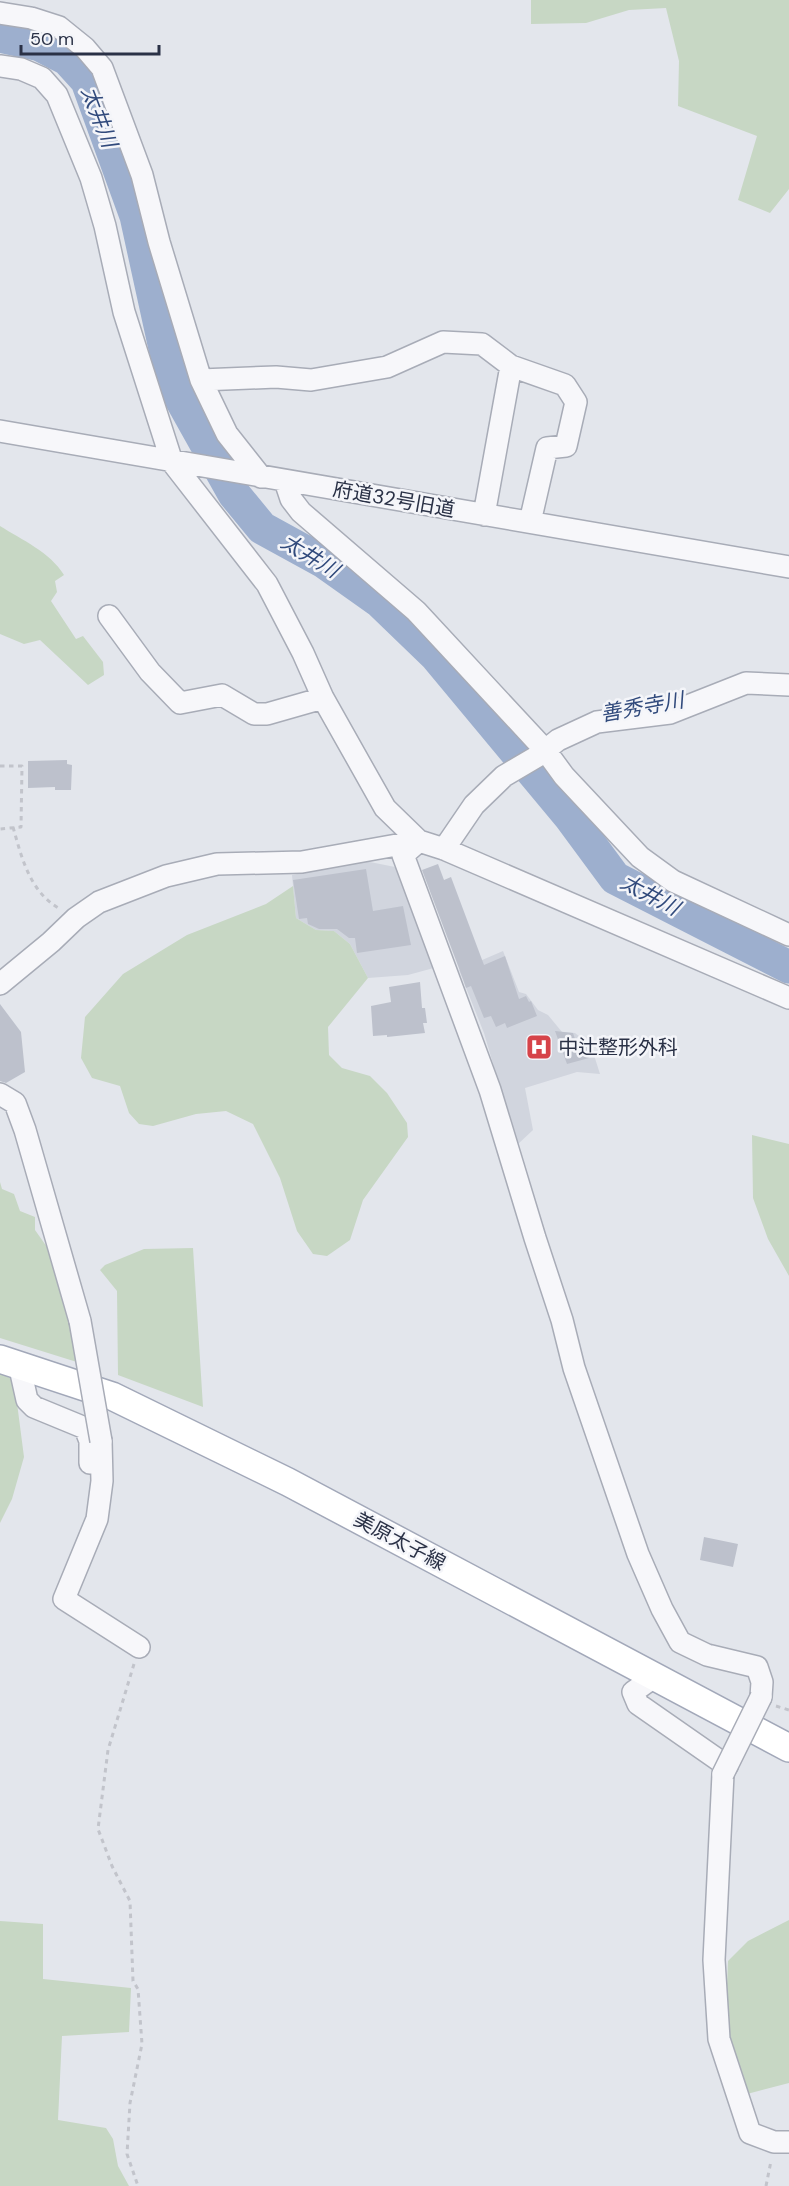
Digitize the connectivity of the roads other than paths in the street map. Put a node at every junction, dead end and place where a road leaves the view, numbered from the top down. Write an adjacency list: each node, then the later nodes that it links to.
1 (0, 13): 4 (street)
2 (0, 66): 6 (street)
3 (511, 366): 4 (street); 9 (street); 10 (street)
4 (201, 380): 7 (street)
5 (0, 431): 6 (street, 府道32号旧道)
6 (182, 464): 7 (street, 府道32号旧道); 14 (street)
7 (255, 476): 8 (street, 府道32号旧道)
8 (285, 481): 9 (street, 府道32号旧道); 15 (street)
9 (484, 515): 10 (street, 府道32号旧道)
10 (530, 522): 11 (street, 府道32号旧道)
11 (789, 567)
12 (109, 616): 14 (street)
13 (789, 685): 15 (street)
14 (323, 698): 16 (street)
15 (541, 753): 17 (street); 18 (street)
16 (419, 841): 17 (street); 19 (street); 27 (street, bridge)
17 (444, 849): 20 (street)
18 (789, 935)
19 (0, 984)
20 (789, 998)
21 (0, 1094): 23 (street, bridge)
22 (9, 1362): 23 (street); 25 (main road, 美原太子線)
23 (99, 1501): 24 (street)
24 (140, 1647)
25 (654, 1677): 26 (main road, 美原太子線); 27 (street)
26 (789, 1748)
27 (725, 1770): 28 (street)
28 (781, 2142)

